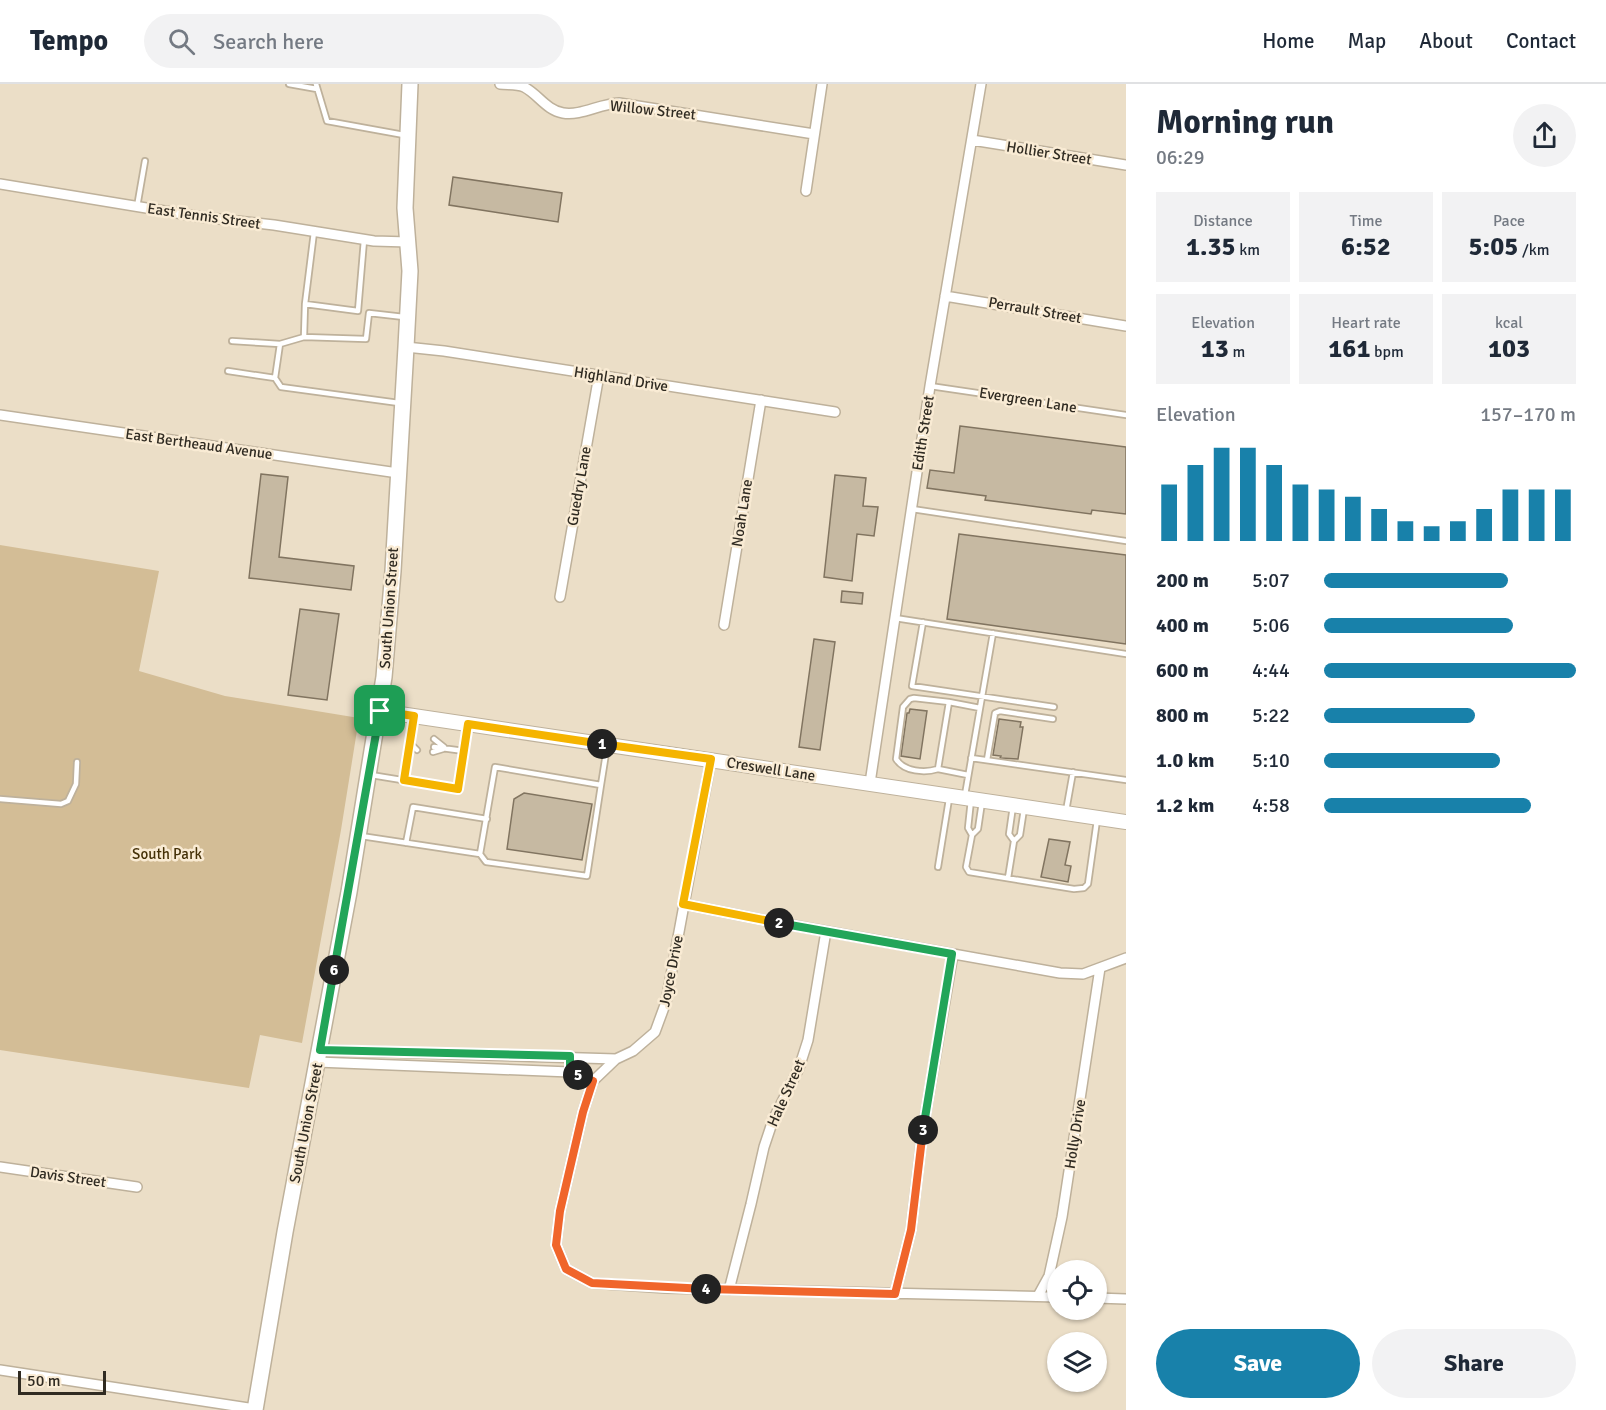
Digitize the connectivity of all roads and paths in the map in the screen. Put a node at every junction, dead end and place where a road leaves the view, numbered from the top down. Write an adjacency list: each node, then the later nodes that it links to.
1 (289, 84): 7 (lane)
2 (410, 84): 9 (main road, South Union Street)
3 (500, 84): 6 (street, Willow Street)
4 (822, 84): 8 (street)
5 (981, 84): 10 (street, Edith Street)
6 (523, 85): 8 (street, Willow Street)
7 (317, 87): 9 (lane)
8 (814, 134): 14 (street)
9 (407, 135): 18 (main road, South Union Street)
10 (972, 140): 12 (street, Hollier Street); 19 (street, Edith Street)
11 (146, 161): 15 (lane)
12 (1126, 165)
13 (0, 184): 15 (street, East Tennis Street)
14 (806, 190)
15 (137, 207): 16 (street, East Tennis Street)
16 (314, 232): 17 (street, East Tennis Street); 20 (lane)
17 (364, 240): 18 (street, East Tennis Street); 21 (lane)
18 (408, 242): 23 (main road, South Union Street)
19 (945, 296): 24 (street, Perrault Street); 32 (street, Edith Street)
20 (305, 304): 21 (lane); 25 (lane)
21 (358, 311): 22 (lane)
22 (369, 313): 23 (lane); 25 (lane)
23 (407, 317): 28 (main road, South Union Street)
24 (1126, 326)
25 (304, 337): 27 (lane)
26 (232, 341): 27 (lane)
27 (280, 344): 31 (lane)
28 (406, 347): 30 (street, Highland Drive); 34 (main road, South Union Street)
29 (228, 371): 31 (lane)
30 (598, 375): 33 (street, Highland Drive); 41 (street, Guedry Lane)
31 (275, 378): 34 (lane)
32 (930, 386): 37 (lane, Evergreen Lane); 39 (street, Edith Street)
33 (760, 400): 35 (street, Highland Drive); 44 (street, Noah Lane)
34 (404, 404): 38 (main road, South Union Street)
35 (835, 412)
36 (0, 415): 38 (street, East Bertheaud Avenue)
37 (1126, 415)
38 (398, 474): 51 (main road, South Union Street)
39 (911, 509): 40 (lane); 42 (street, Edith Street)
40 (1126, 541)
41 (560, 597)
42 (895, 618): 43 (lane); 73 (street, Edith Street)
43 (923, 622): 45 (lane); 47 (lane)
44 (724, 625)
45 (993, 633): 46 (lane); 47 (lane)
46 (1126, 654)
47 (982, 697): 49 (lane); 50 (lane)
48 (949, 702): 49 (lane); 67 (lane); 67 (lane)
49 (980, 708): 63 (lane)
50 (1054, 708)
51 (380, 711): 52 (main road, Creswell Lane); 69 (main road, South Union Street)
52 (414, 716): 54 (main road, Creswell Lane); 57 (lane)
53 (1053, 719): 65 (lane)
54 (468, 724): 58 (main road, Creswell Lane); 62 (lane)
55 (419, 738): 57 (lane)
56 (434, 739): 60 (lane)
57 (410, 743): 59 (lane); 71 (lane)
58 (607, 745): 64 (main road, Creswell Lane); 74 (lane)
59 (417, 747)
60 (446, 749): 61 (lane); 62 (lane)
61 (433, 750)
62 (464, 751): 71 (lane)
63 (971, 758): 65 (lane); 70 (lane)
64 (711, 759): 73 (main road, Creswell Lane); 89 (street, Joyce Drive)
65 (987, 760): 68 (lane)
66 (77, 762): 76 (lane)
67 (938, 770): 70 (lane)
68 (1073, 772): 72 (lane); 78 (lane)
69 (369, 774): 71 (lane); 83 (main road, South Union Street)
70 (968, 775): 75 (lane)
71 (404, 780)
72 (1126, 780)
73 (870, 783): 75 (main road, Creswell Lane)
74 (601, 785): 80 (lane); 86 (lane)
75 (967, 798): 77 (main road, Creswell Lane); 82 (lane); 82 (lane); 87 (lane)
76 (0, 799)
77 (1018, 806): 78 (main road, Creswell Lane); 84 (lane); 84 (lane)
78 (1066, 813): 79 (main road, Creswell Lane)
79 (1097, 817): 81 (main road, Creswell Lane); 88 (lane)
80 (487, 819): 85 (lane); 86 (lane)
81 (1126, 822)
82 (972, 835): 88 (lane)
83 (358, 836): 85 (lane); 94 (main road, South Union Street)
84 (1014, 840): 88 (lane)
85 (406, 843): 86 (lane)
86 (480, 854)
87 (938, 867)
88 (1008, 879)
89 (683, 904): 90 (street); 96 (street, Joyce Drive)
90 (826, 931): 91 (street); 101 (street, Hale Street)
91 (952, 954): 93 (street); 102 (street)
92 (1126, 958): 93 (street)
93 (1100, 968): 103 (street, Holly Drive)
94 (318, 1056): 95 (street); 97 (street); 108 (main road, South Union Street)
95 (570, 1056): 96 (street); 97 (street)
96 (616, 1059): 98 (street, Joyce Drive)
97 (570, 1072): 98 (street)
98 (593, 1081): 101 (street)
99 (0, 1167): 100 (street, Davis Street)
100 (137, 1187)
101 (729, 1290): 102 (street)
102 (895, 1294): 103 (street)
103 (1038, 1296): 104 (street)
104 (1047, 1296)
105 (1107, 1298): 106 (street)
106 (1126, 1299)
107 (0, 1370): 108 (street)
108 (255, 1410)

